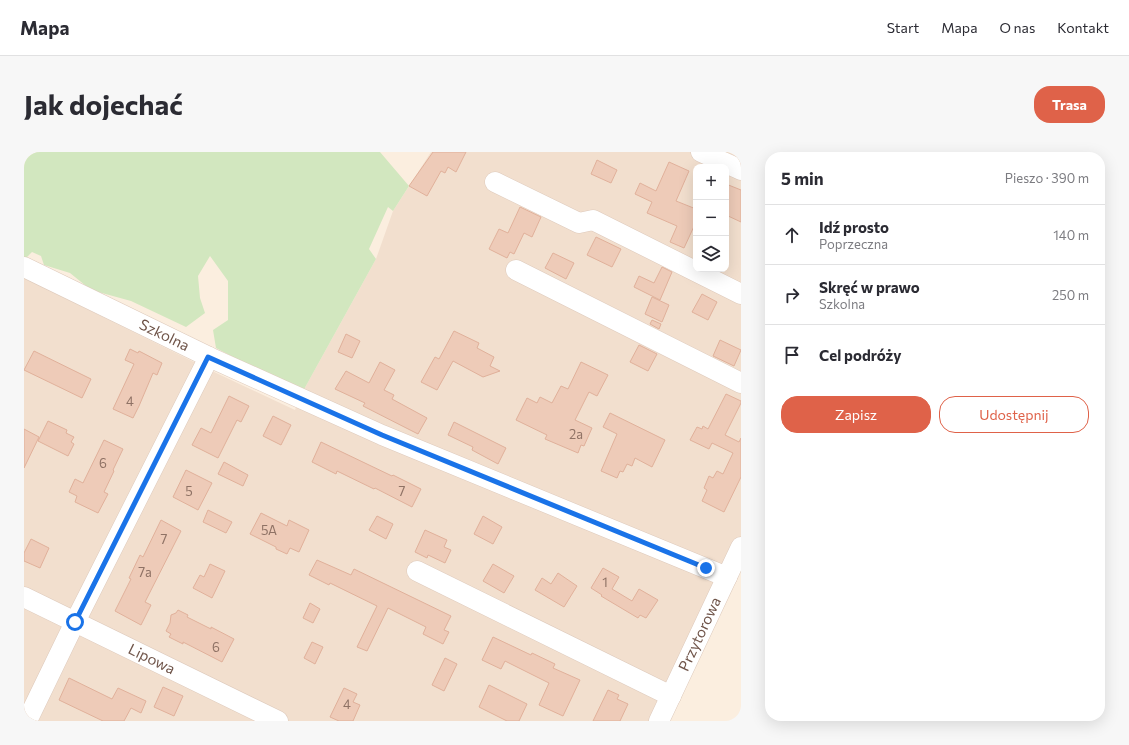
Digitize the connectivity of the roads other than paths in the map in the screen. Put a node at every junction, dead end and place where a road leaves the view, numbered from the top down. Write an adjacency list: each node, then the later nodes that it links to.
1 (701, 152): 2 (street)
2 (741, 170)
3 (495, 182): 6 (street)
4 (24, 267): 7 (street, Szkolna)
5 (516, 270): 8 (street)
6 (741, 294)
7 (208, 357): 11 (street, Szkolna); 13 (street)
8 (741, 383)
9 (741, 547): 11 (street, Przytorowa)
10 (417, 571): 14 (street)
11 (727, 577): 14 (street, Przytorowa)
12 (24, 597): 13 (street, Lipowa)
13 (75, 622): 15 (street); 16 (street, Lipowa)
14 (671, 696): 17 (street, Przytorowa)
15 (27, 721)
16 (278, 721)
17 (659, 721)

